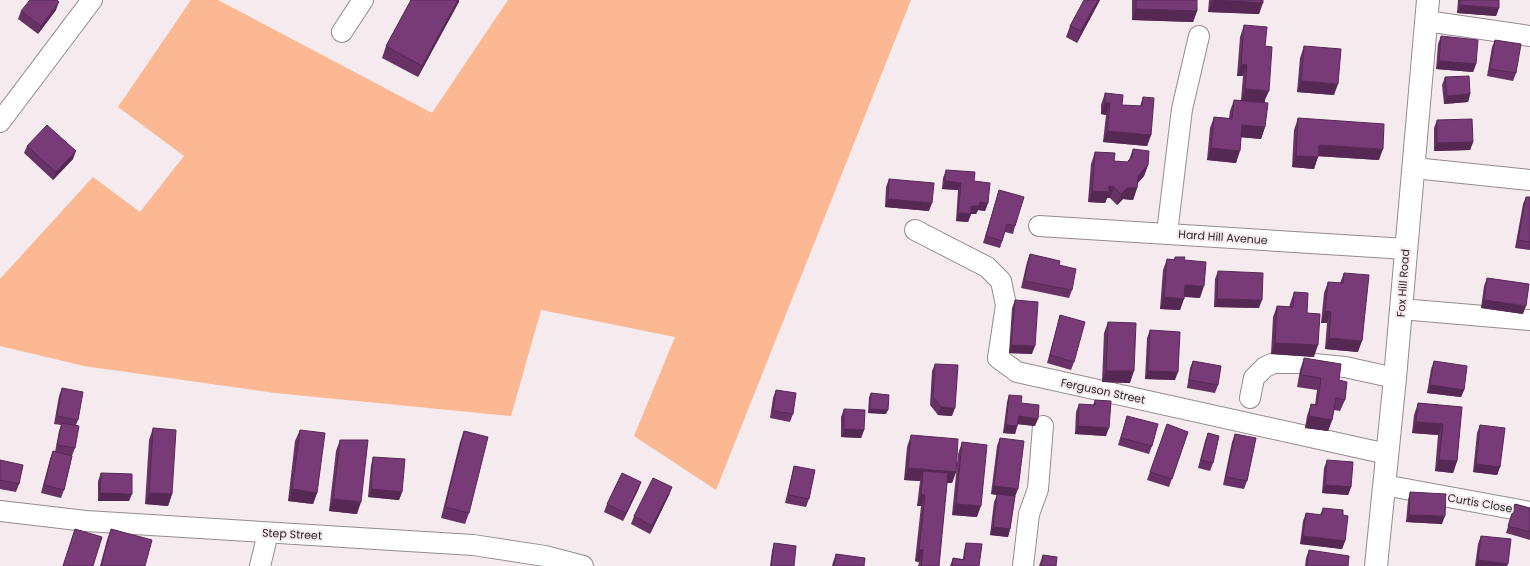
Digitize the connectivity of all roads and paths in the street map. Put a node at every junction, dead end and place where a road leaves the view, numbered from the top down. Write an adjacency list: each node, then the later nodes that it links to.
1 (92, 0): 7 (street)
2 (363, 0): 4 (street)
3 (1427, 10): 6 (street); 8 (main road, Fox Hill Road)
4 (342, 32)
5 (1199, 36): 12 (street)
6 (1530, 36)
7 (0, 122)
8 (1414, 168): 9 (street); 13 (main road, Fox Hill Road)
9 (1530, 180)
10 (1040, 226): 12 (street, Hard Hill Avenue)
11 (915, 230): 19 (street, Ferguson Street)
12 (1167, 233): 13 (street, Hard Hill Avenue)
13 (1406, 249): 14 (main road, Fox Hill Road)
14 (1401, 308): 15 (street); 16 (main road, Fox Hill Road)
15 (1530, 320)
16 (1396, 378): 17 (street); 19 (main road, Fox Hill Road)
17 (1250, 398)
18 (1043, 426): 26 (street)
19 (1387, 454): 20 (main road, Fox Hill Road)
20 (1384, 485): 22 (street, Curtis Close); 27 (main road, Fox Hill Road)
21 (0, 511): 23 (street, Step Street)
22 (1530, 512)
23 (268, 533): 24 (street); 25 (street, Step Street)
24 (260, 566)
25 (583, 566)
26 (1023, 566)
27 (1376, 566)

